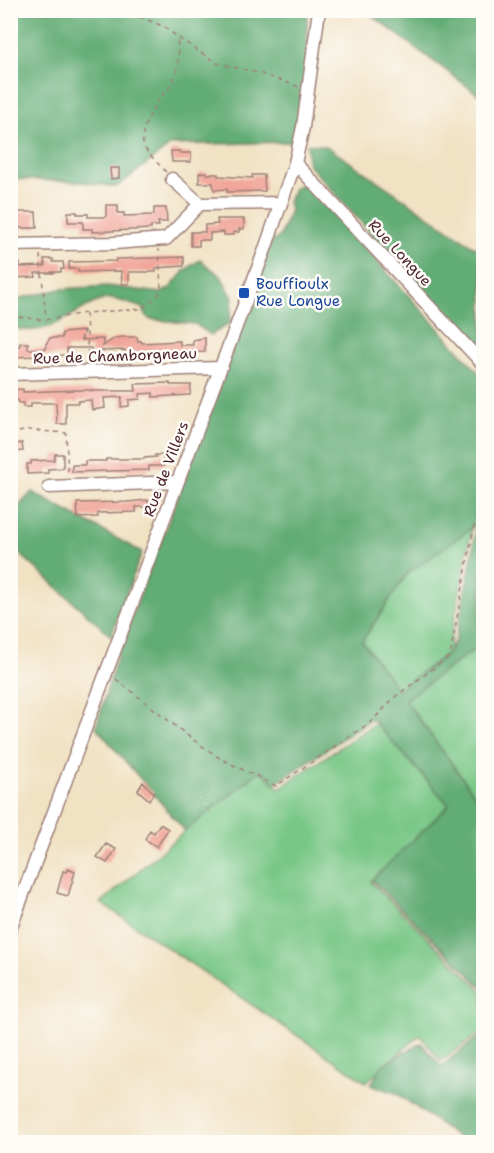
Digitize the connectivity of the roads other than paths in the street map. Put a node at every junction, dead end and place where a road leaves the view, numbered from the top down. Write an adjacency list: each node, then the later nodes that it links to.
1 (318, 10): 2 (street, Rue de Villers)
2 (295, 163): 4 (street, Rue de Villers); 7 (street, Rue Longue)
3 (172, 179): 5 (street)
4 (281, 203): 5 (street); 8 (street, Rue de Villers)
5 (200, 204): 6 (street)
6 (10, 245)
7 (483, 365)
8 (220, 368): 9 (street, Rue de Chamborgneau); 10 (street, Rue de Villers)
9 (10, 374)
10 (177, 482): 11 (street); 12 (street, Rue de Villers)
11 (50, 488)
12 (10, 929)

